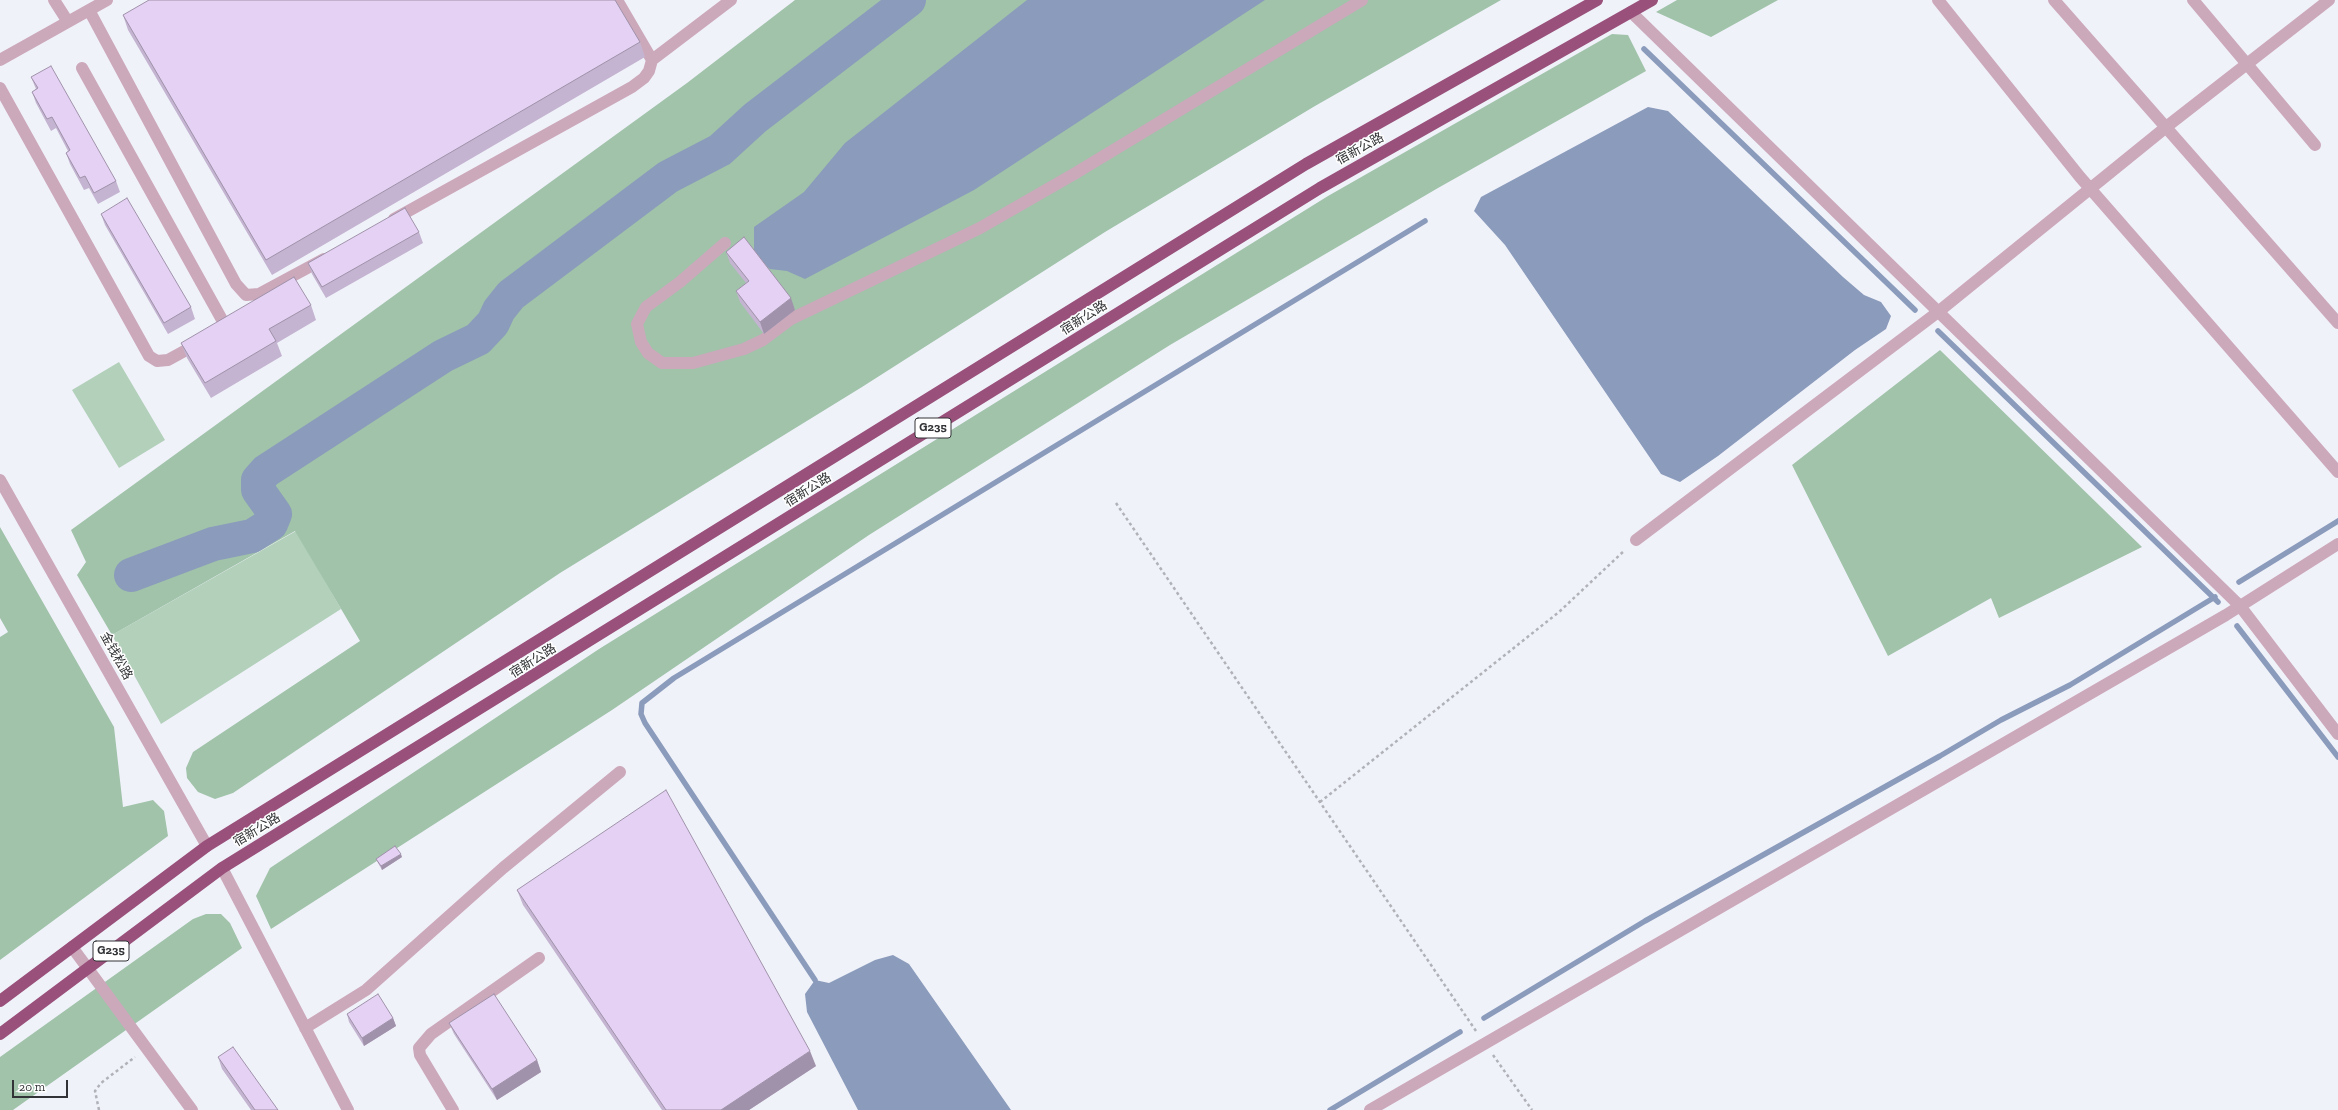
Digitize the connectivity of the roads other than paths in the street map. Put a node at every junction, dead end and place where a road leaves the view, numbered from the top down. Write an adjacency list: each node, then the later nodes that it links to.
1 (54, 0): 14 (street)
2 (107, 0): 12 (street)
3 (617, 0): 16 (street)
4 (731, 0): 16 (street)
5 (1362, 0): 24 (street)
6 (1597, 0): 35 (highway, 宿新公路 / G235)
7 (1652, 0): 13 (highway, 宿新公路 / G235)
8 (1938, 0): 22 (street)
9 (2054, 0): 20 (street)
10 (2194, 0): 17 (street)
11 (2328, 0): 17 (street)
12 (88, 10): 14 (street); 25 (street)
13 (1631, 12): 26 (street); 36 (highway, 宿新公路 / G235)
14 (68, 22): 15 (street)
15 (0, 60)
16 (652, 60): 23 (street)
17 (2246, 65): 20 (street); 21 (street)
18 (82, 68): 19 (street)
19 (0, 88)
20 (2166, 128): 22 (street); 27 (street)
21 (2315, 145)
22 (2090, 189): 26 (street); 28 (street)
23 (384, 225)
24 (724, 243)
25 (335, 252)
26 (1938, 312): 30 (street); 32 (street)
27 (2338, 322)
28 (2338, 472)
29 (0, 480): 35 (street, 金钱松路)
30 (1636, 540)
31 (2338, 544): 32 (street)
32 (2240, 606): 33 (street); 46 (street)
33 (2338, 734)
34 (620, 772): 41 (street)
35 (207, 846): 37 (highway, 宿新公路 / G235)
36 (222, 868): 39 (highway, 宿新公路 / G235); 41 (street)
37 (72, 947): 39 (street); 40 (highway, 宿新公路 / G235)
38 (539, 958): 45 (street)
39 (88, 969): 42 (highway, 宿新公路 / G235); 43 (street)
40 (0, 1001)
41 (305, 1028): 44 (street)
42 (0, 1034)
43 (192, 1110)
44 (348, 1110)
45 (453, 1110)
46 (1370, 1110)

